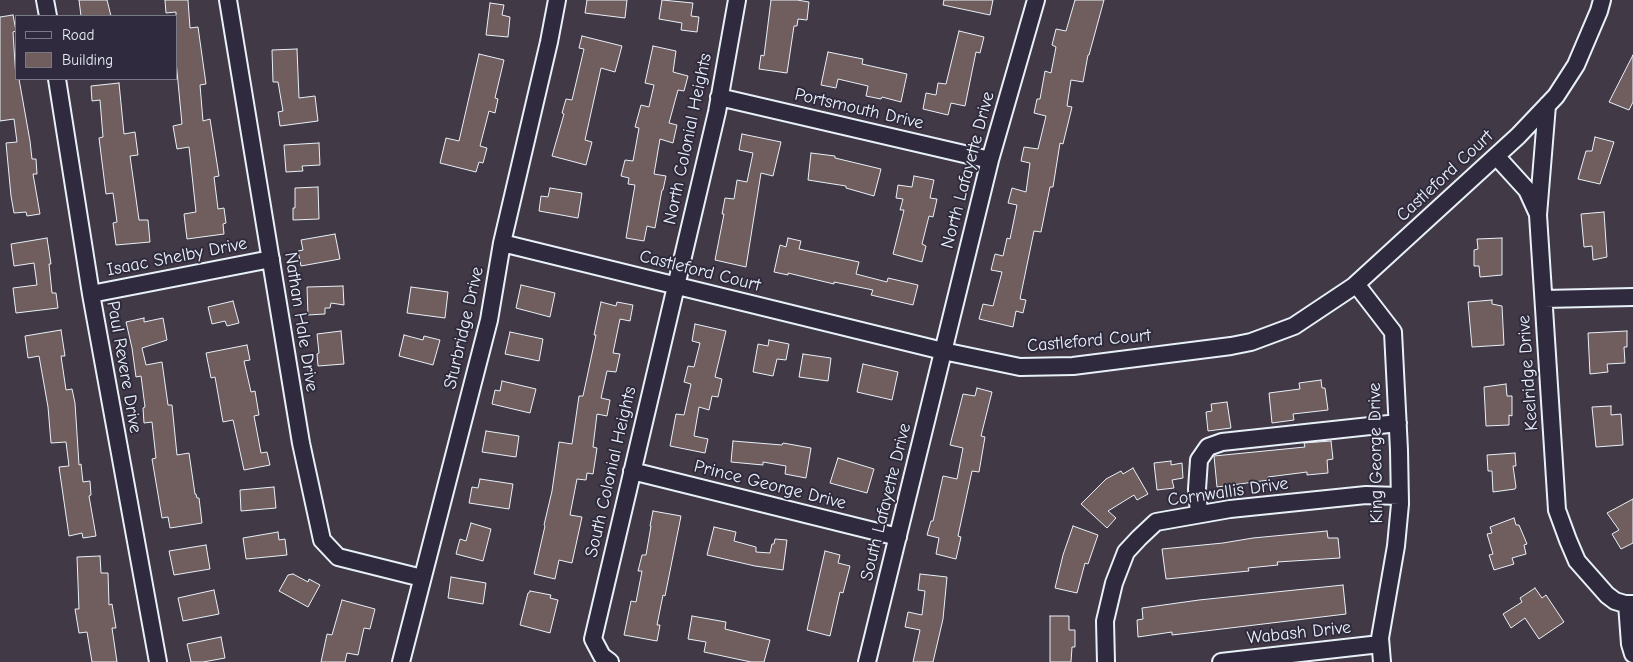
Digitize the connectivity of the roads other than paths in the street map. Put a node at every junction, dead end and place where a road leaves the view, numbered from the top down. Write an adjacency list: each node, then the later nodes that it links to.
1 (45, 0): 7 (street)
2 (228, 0): 15 (street, Nathan Hale Drive)
3 (557, 0): 14 (street, Sturbridge Drive)
4 (737, 0): 9 (street, North Colonial Heights)
5 (1036, 0): 12 (street, North Lafayette Drive)
6 (1602, 0): 10 (street, Castleford Court)
7 (48, 15)
8 (57, 80): 18 (street, Paul Revere Drive)
9 (719, 97): 12 (street, Portsmouth Drive); 17 (street, North Colonial Heights)
10 (1547, 105): 11 (street, Castleford Court); 13 (street, Keelridge Drive)
11 (1496, 156): 13 (street); 16 (street, Castleford Court)
12 (990, 160): 21 (street, North Lafayette Drive)
13 (1538, 215): 20 (street, Keelridge Drive)
14 (502, 244): 17 (street, Castleford Court); 27 (street, Sturbridge Drive)
15 (271, 258): 18 (street, Isaac Shelby Drive); 27 (street, Nathan Hale Drive)
16 (1356, 284): 21 (street, Castleford Court); 22 (street, King George Drive)
17 (676, 285): 21 (street, Castleford Court); 23 (street, South Colonial Heights)
18 (91, 294): 31 (street, Paul Revere Drive)
19 (1633, 297): 20 (street)
20 (1544, 299): 28 (street, Keelridge Drive)
21 (943, 351): 26 (street, South Lafayette Drive)
22 (1398, 423): 24 (street, King George Drive); 25 (street)
23 (632, 471): 26 (street, Prince George Drive); 33 (street, South Colonial Heights)
24 (1400, 496): 25 (street, Cornwallis Drive); 29 (street, King George Drive)
25 (1199, 514): 35 (street, Cornwallis Drive)
26 (898, 537): 34 (street, South Lafayette Drive)
27 (422, 578): 32 (street, Sturbridge Drive)
28 (1630, 604): 30 (street)
29 (1380, 644): 36 (street, Wabash Drive); 37 (street, King George Drive)
30 (1633, 654)
31 (158, 662)
32 (401, 662)
33 (610, 662)
34 (867, 662)
35 (1106, 662)
36 (1221, 662)
37 (1382, 662)

